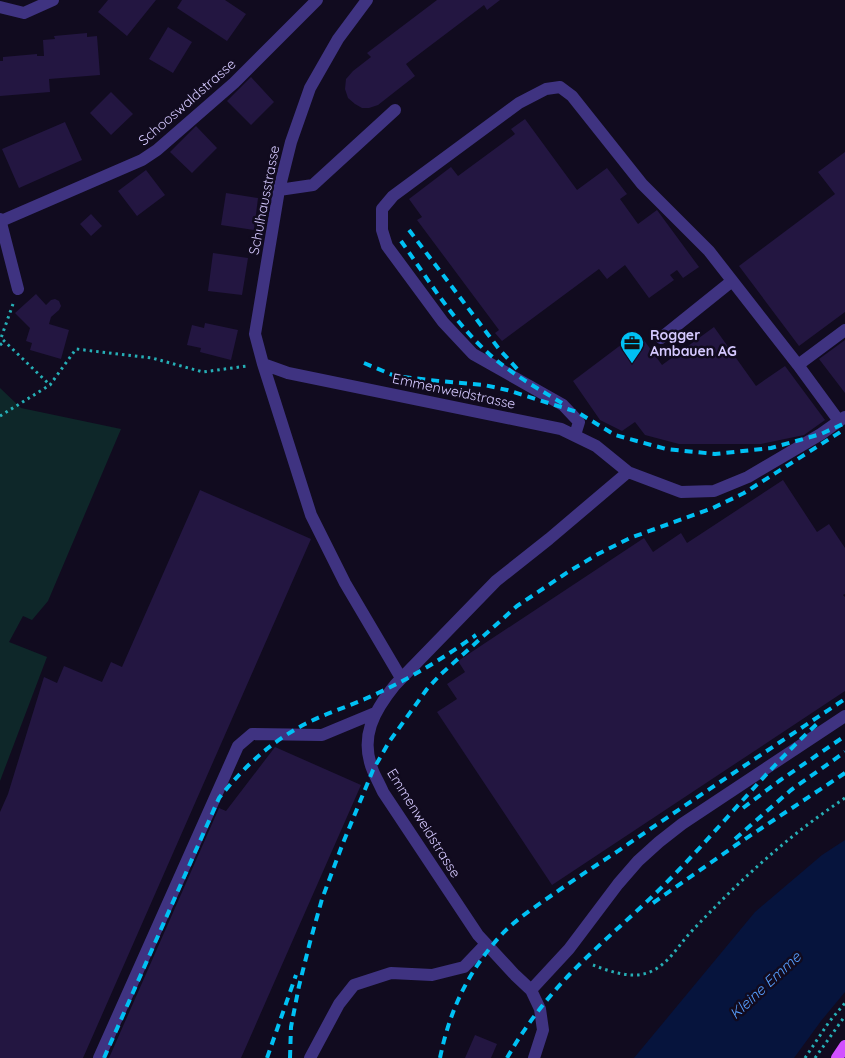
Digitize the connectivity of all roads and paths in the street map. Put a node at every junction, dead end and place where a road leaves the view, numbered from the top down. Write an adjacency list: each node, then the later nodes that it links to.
1 (53, 0): 4 (street)
2 (317, 0): 7 (street, Schooswaldstrasse)
3 (367, 0): 6 (street, Schulhausstrasse)
4 (0, 7)
5 (395, 110): 6 (street)
6 (279, 190): 14 (street, Schulhausstrasse)
7 (1, 220): 9 (street)
8 (732, 280): 11 (street); 15 (street); 19 (street)
9 (18, 289): 12 (path)
10 (845, 330): 15 (street)
11 (660, 338)
12 (5, 341): 13 (path); 16 (path)
13 (0, 345)
14 (263, 364): 16 (path); 19 (street, Emmenweidstrasse); 21 (street, Schulhausstrasse)
15 (798, 366): 18 (street)
16 (50, 386): 17 (path)
17 (0, 416)
18 (842, 419): 20 (street, Emmenweidstrasse)
19 (575, 436): 20 (street, Emmenweidstrasse)
20 (628, 472): 21 (street, Emmenweidstrasse)
21 (401, 678): 22 (street, Emmenweidstrasse)
22 (375, 712): 25 (street, Emmenweidstrasse); 30 (street)
23 (845, 716): 27 (street)
24 (845, 798): 26 (path)
25 (486, 944): 27 (street, Emmenweidstrasse); 31 (street)
26 (593, 965)
27 (531, 990): 32 (street, Emmenweidstrasse)
28 (845, 1003): 33 (path)
29 (845, 1046): 34 (main road)
30 (99, 1058)
31 (310, 1058)
32 (534, 1058)
33 (805, 1058)
34 (837, 1058)

